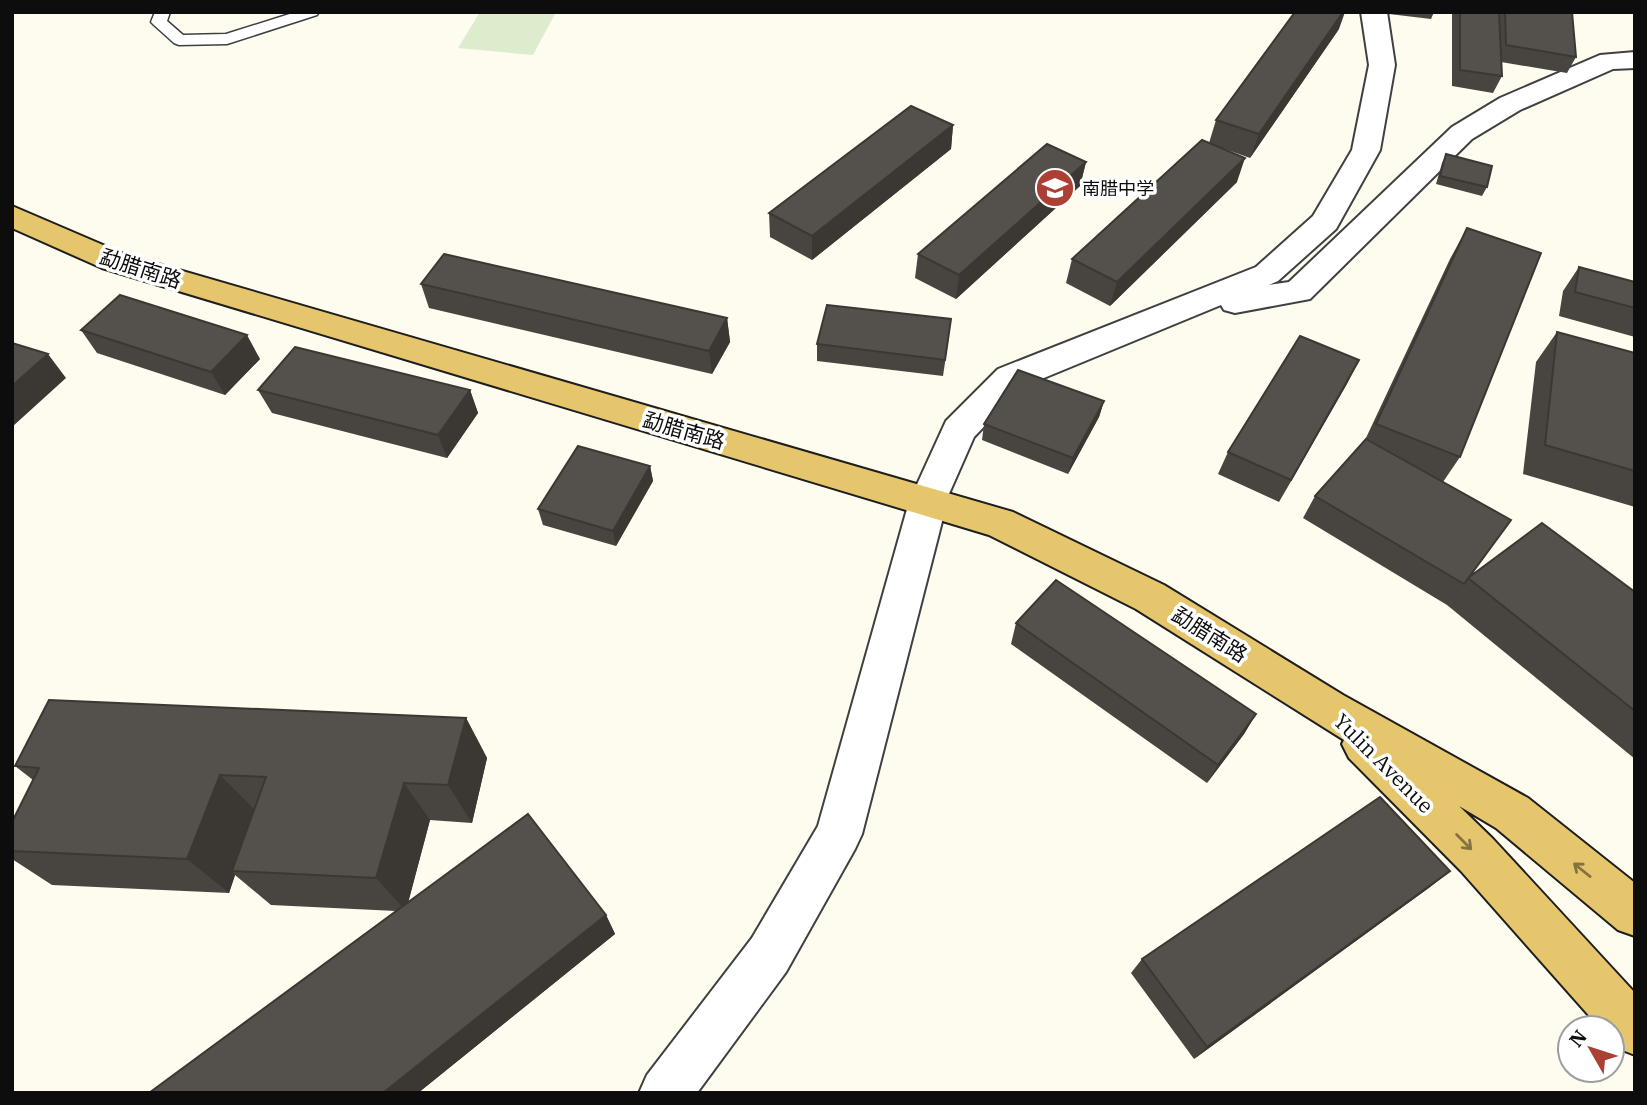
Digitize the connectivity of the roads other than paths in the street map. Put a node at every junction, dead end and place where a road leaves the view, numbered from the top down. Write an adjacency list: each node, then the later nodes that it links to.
1 (163, 12): 2 (lane)
2 (312, 12)
3 (1374, 12): 6 (street)
4 (1635, 60): 6 (street)
5 (12, 216): 7 (highway, 勐腊南路)
6 (1171, 313): 7 (street)
7 (928, 502): 8 (highway, 勐腊南路); 11 (street)
8 (1328, 708): 9 (highway, Yulin Avenue, one-way to 8); 10 (highway, Yulin Avenue, one-way to 10)
9 (1635, 913)
10 (1635, 1030)
11 (665, 1093)

